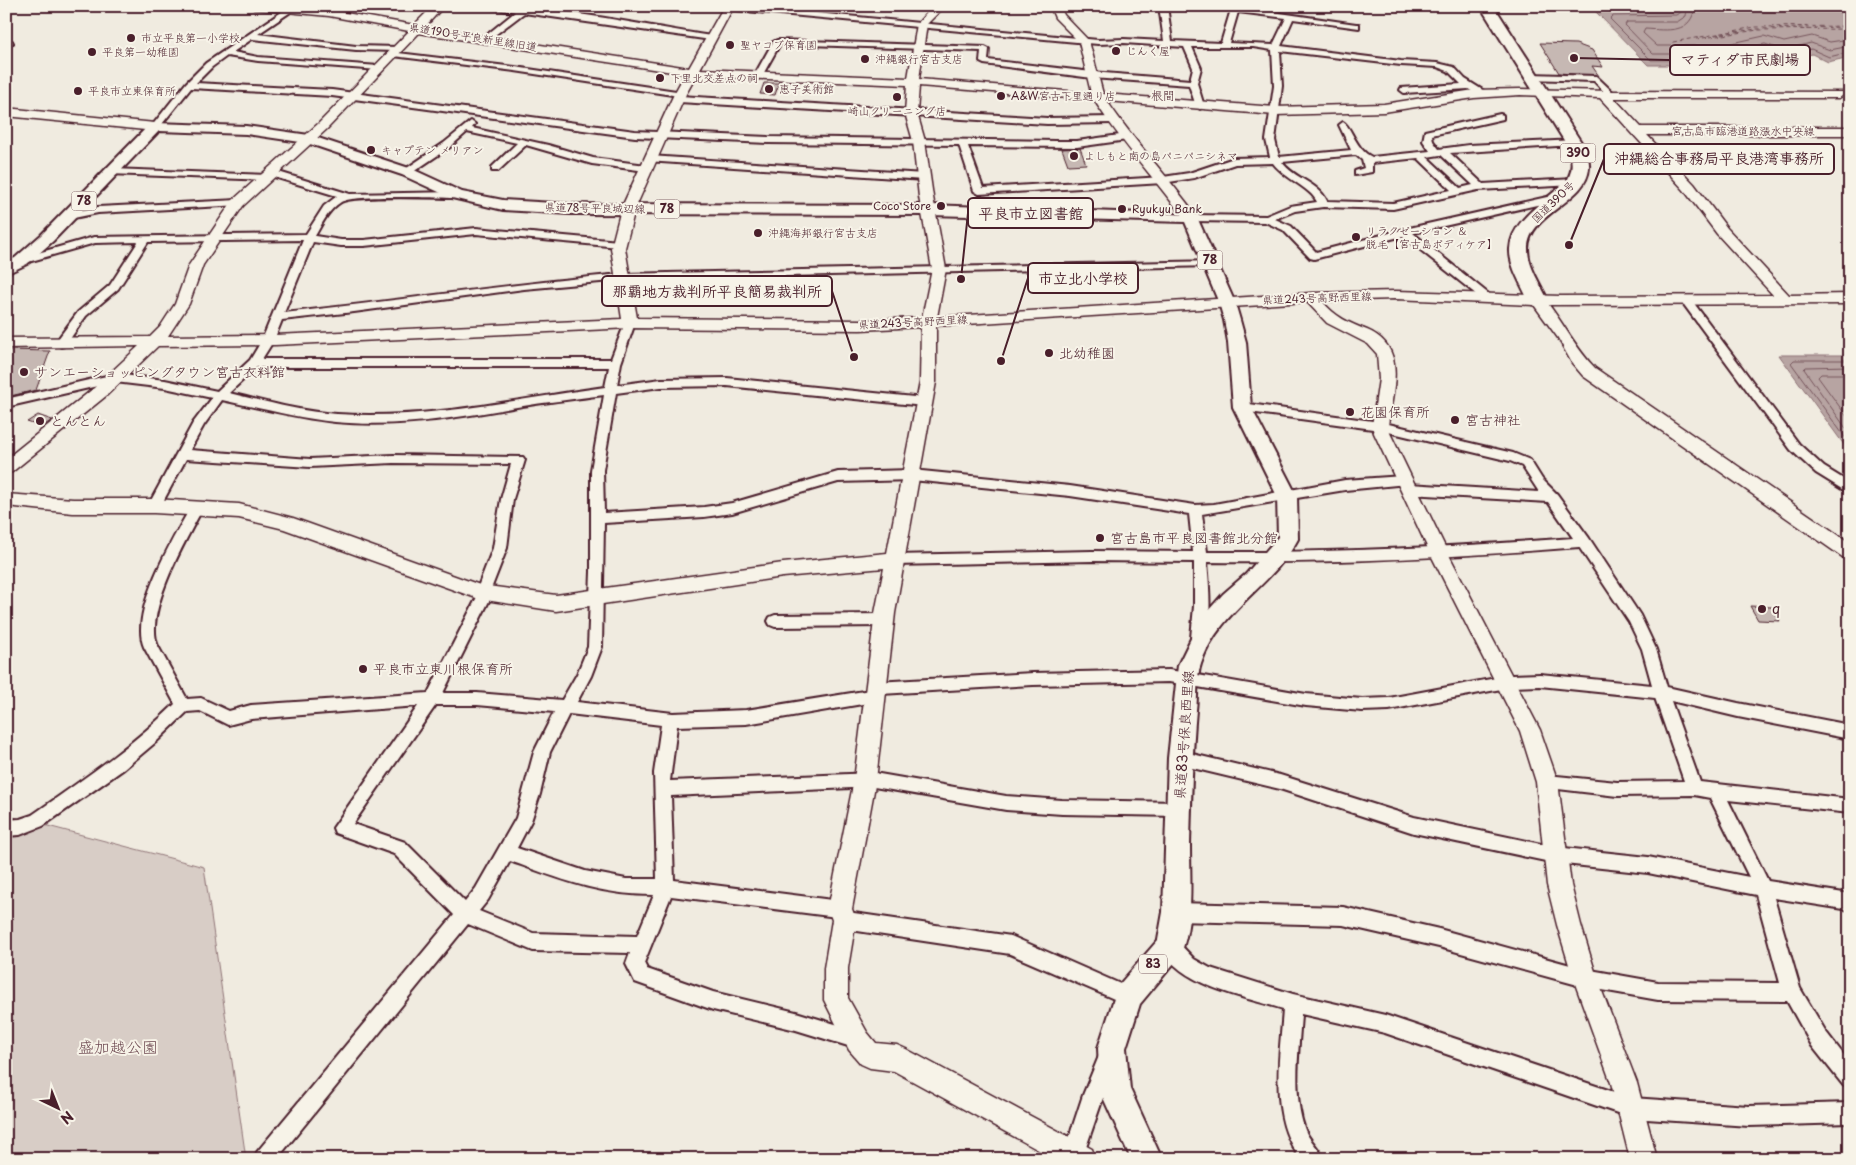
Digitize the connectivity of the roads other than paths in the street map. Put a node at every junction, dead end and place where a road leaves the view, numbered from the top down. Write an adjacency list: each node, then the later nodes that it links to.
1 (254, 6): 11 (main road, 県道190号平良新里線旧道)
2 (439, 6): 16 (main road)
3 (482, 6): 12 (street)
4 (1055, 6): 20 (main road)
5 (1163, 6): 21 (street)
6 (1295, 6): 13 (street)
7 (1487, 6): 32 (highway, 国道390号 / 390)
8 (724, 7): 14 (street); 18 (main road)
9 (934, 7): 14 (main road)
10 (1235, 7): 13 (street); 22 (street)
11 (289, 9): 16 (main road, 県道190号平良新里線旧道); 17 (street)
12 (522, 11): 18 (street); 19 (street)
13 (1292, 17): 15 (street); 25 (street)
14 (922, 24): 20 (street); 24 (main road)
15 (1356, 26)
16 (416, 29): 19 (main road, 県道190号平良新里線旧道); 26 (street)
17 (250, 36): 26 (street); 27 (street)
18 (711, 38): 29 (main road)
19 (487, 39): 29 (main road, 県道190号平良新里線旧道)
20 (1084, 40): 21 (street); 30 (main road)
21 (1168, 44): 23 (street)
22 (1225, 44): 23 (street); 25 (street)
23 (1187, 45): 34 (street)
24 (920, 47): 30 (street); 31 (street); 33 (main road)
25 (1276, 47): 36 (street); 46 (street)
26 (395, 52): 28 (street); 43 (street)
27 (224, 53): 28 (street); 35 (street)
28 (380, 68): 42 (street)
29 (693, 72): 31 (street); 43 (main road)
30 (1092, 75): 34 (street); 44 (main road)
31 (758, 76): 33 (street)
32 (1531, 77): 38 (highway, 国道390号 / 390); 41 (street)
33 (913, 82): 44 (street); 48 (main road)
34 (1193, 83): 45 (street)
35 (189, 85): 42 (street); 53 (street)
36 (1469, 86): 37 (street); 39 (street)
37 (1404, 90)
38 (1542, 93): 39 (street); 41 (street); 62 (highway, 国道390号 / 390)
39 (1485, 94): 46 (street)
40 (1838, 94): 41 (street)
41 (1607, 95): 55 (street)
42 (352, 96): 49 (street); 59 (street)
43 (680, 97): 48 (street); 57 (main road)
44 (1098, 97): 45 (street); 51 (street)
45 (1200, 106): 46 (street)
46 (1275, 111): 67 (street)
47 (6, 112): 53 (street)
48 (911, 113): 51 (street); 60 (main road)
49 (482, 114): 54 (street); 57 (street)
50 (1500, 117): 65 (street)
51 (1113, 120): 58 (street)
52 (1343, 125): 64 (street)
53 (156, 127): 59 (main road, 県道78号平良城辺線 / 78); 71 (main road, 78)
54 (465, 130): 61 (street); 72 (street)
55 (1636, 131): 56 (street, 宮古島市臨港道路漲水中央線); 102 (street)
56 (1850, 132)
57 (660, 136): 60 (street); 69 (main road)
58 (1127, 137): 63 (street); 76 (street)
59 (309, 139): 72 (main road, 県道78号平良城辺線 / 78); 74 (street)
60 (919, 141): 63 (street); 75 (main road)
61 (524, 142): 69 (street); 70 (street)
62 (1573, 142): 65 (street); 77 (highway, 国道390号 / 390)
63 (963, 143): 76 (street)
64 (1357, 152): 67 (street); 68 (street)
65 (1440, 152): 66 (street); 78 (street)
66 (1420, 155): 68 (street); 79 (street)
67 (1276, 160): 76 (street); 84 (street)
68 (1367, 160): 73 (street)
69 (648, 164): 75 (street); 85 (main road)
70 (495, 169)
71 (112, 172): 74 (street); 87 (main road, 78)
72 (407, 172): 80 (main road, 県道78号平良城辺線 / 78)
73 (1358, 173)
74 (269, 175): 81 (street); 83 (street)
75 (924, 177): 86 (main road)
76 (1163, 180): 88 (street)
77 (1575, 182): 78 (street); 82 (highway, 国道390号 / 390)
78 (1480, 187): 79 (street)
79 (1457, 191): 84 (street)
80 (457, 195): 81 (street); 85 (main road, 県道78号平良城辺線 / 78)
81 (349, 197): 92 (street)
82 (1556, 198): 90 (street); 103 (highway, 国道390号 / 390)
83 (238, 203): 87 (street); 91 (street)
84 (1323, 204): 89 (street)
85 (628, 209): 86 (main road, 県道78号平良城辺線 / 78); 94 (main road)
86 (930, 210): 88 (main road, 県道78号平良城辺線 / 78); 98 (main road)
87 (69, 216): 95 (main road, 78)
88 (1191, 218): 89 (street); 96 (main road, 78)
89 (1268, 219): 90 (street)
90 (1405, 232): 101 (street)
91 (215, 238): 92 (street); 93 (street); 111 (street)
92 (309, 238): 94 (street); 107 (street)
93 (146, 239): 95 (street); 112 (street)
94 (619, 244): 99 (main road)
95 (21, 261): 97 (main road, 78)
96 (1211, 263): 98 (street); 106 (main road, 78)
97 (6, 269)
98 (939, 269): 99 (street); 108 (main road)
99 (622, 277): 107 (street); 109 (main road)
100 (1311, 297): 101 (street, 県道243号高野西里線); 106 (street, 県道243号高野西里線); 122 (street)
101 (1486, 297): 103 (street, 県道243号高野西里線)
102 (1785, 299): 104 (street, 県道243号高野西里線); 105 (street, 県道243号高野西里線)
103 (1538, 300): 104 (street, 県道243号高野西里線); 137 (street)
104 (1686, 300): 127 (street)
105 (1850, 300)
106 (1227, 303): 108 (main road, 県道243号高野西里線); 121 (main road, 県道83号保良西里線 / 83)
107 (277, 317): 110 (street)
108 (929, 322): 109 (main road, 県道243号高野西里線); 119 (street)
109 (630, 323): 110 (street); 115 (street)
110 (268, 340): 111 (street); 114 (street)
111 (154, 341): 112 (street); 116 (street)
112 (60, 343): 113 (street)
113 (6, 344)
114 (254, 363): 115 (street); 118 (street)
115 (615, 363): 117 (street)
116 (115, 378): 118 (street); 120 (street); 124 (street)
117 (610, 390): 118 (street); 119 (street); 134 (street)
118 (220, 395): 123 (street)
119 (924, 402): 125 (street)
120 (6, 403)
121 (1242, 407): 122 (street); 128 (main road, 県道83号保良西里線 / 83)
122 (1380, 426): 126 (street); 129 (street)
123 (181, 454): 131 (street); 141 (street)
124 (6, 468)
125 (912, 475): 133 (street); 134 (street); 140 (street)
126 (1406, 485): 128 (street); 129 (street); 136 (main road)
127 (1850, 489)
128 (1287, 496): 133 (street); 139 (main road, 県道83号保良西里線 / 83)
129 (1552, 497): 135 (street)
130 (6, 500): 131 (street)
131 (154, 506): 132 (street)
132 (198, 508): 141 (street); 151 (street)
133 (1195, 510): 138 (street)
134 (598, 518): 142 (street)
135 (1584, 542): 136 (street); 149 (street)
136 (1439, 553): 139 (street); 147 (street)
137 (1850, 553)
138 (1202, 557): 139 (street); 140 (street); 145 (street)
139 (1273, 558): 145 (main road, 県道83号保良西里線 / 83)
140 (894, 560): 142 (street); 143 (street)
141 (484, 593): 142 (street); 150 (street)
142 (598, 598): 152 (street)
143 (884, 620): 144 (street); 148 (street)
144 (775, 621)
145 (1196, 648): 146 (main road, 県道83号保良西里線 / 83)
146 (1187, 678): 147 (street); 148 (street); 155 (main road, 県道83号保良西里線 / 83)
147 (1504, 683): 149 (street); 157 (street)
148 (875, 692): 153 (street); 156 (street)
149 (1662, 692): 154 (street); 158 (street)
150 (432, 699): 151 (street); 152 (street); 170 (street)
151 (183, 706): 163 (street)
152 (566, 707): 153 (street); 164 (street)
153 (670, 719): 159 (street)
154 (1850, 732)
155 (1180, 758): 162 (main road, 県道83号保良西里線 / 83); 165 (street)
156 (864, 780): 159 (street); 162 (street); 171 (street)
157 (1547, 782): 158 (street); 165 (street)
158 (1694, 788): 160 (street)
159 (663, 789): 166 (street)
160 (1715, 792): 161 (street); 167 (street)
161 (1850, 806)
162 (1179, 809): 169 (main road, 県道83号保良西里線 / 83)
163 (6, 828)
164 (507, 852): 166 (street); 170 (street)
165 (1555, 856): 167 (street); 174 (street)
166 (666, 887): 171 (street); 172 (street)
167 (1763, 888): 168 (street); 175 (street)
168 (1850, 902)
169 (1176, 912): 173 (main road, 県道83号保良西里線 / 83); 174 (street)
170 (465, 914): 172 (street); 184 (street)
171 (842, 915): 176 (street); 178 (street)
172 (642, 945): 178 (street)
173 (1170, 946): 176 (main road, 83); 177 (street)
174 (1585, 978): 175 (street); 181 (street)
175 (1792, 992): 180 (street)
176 (1128, 996): 179 (main road, 83)
177 (1293, 1003): 181 (street); 186 (street)
178 (858, 1040): 183 (street)
179 (1112, 1048): 183 (street); 185 (main road, 83)
180 (1850, 1078)
181 (1632, 1108): 182 (street); 187 (street)
182 (1850, 1113)
183 (1076, 1157)
184 (264, 1159)
185 (1147, 1159)
186 (1314, 1159)
187 (1644, 1159)

